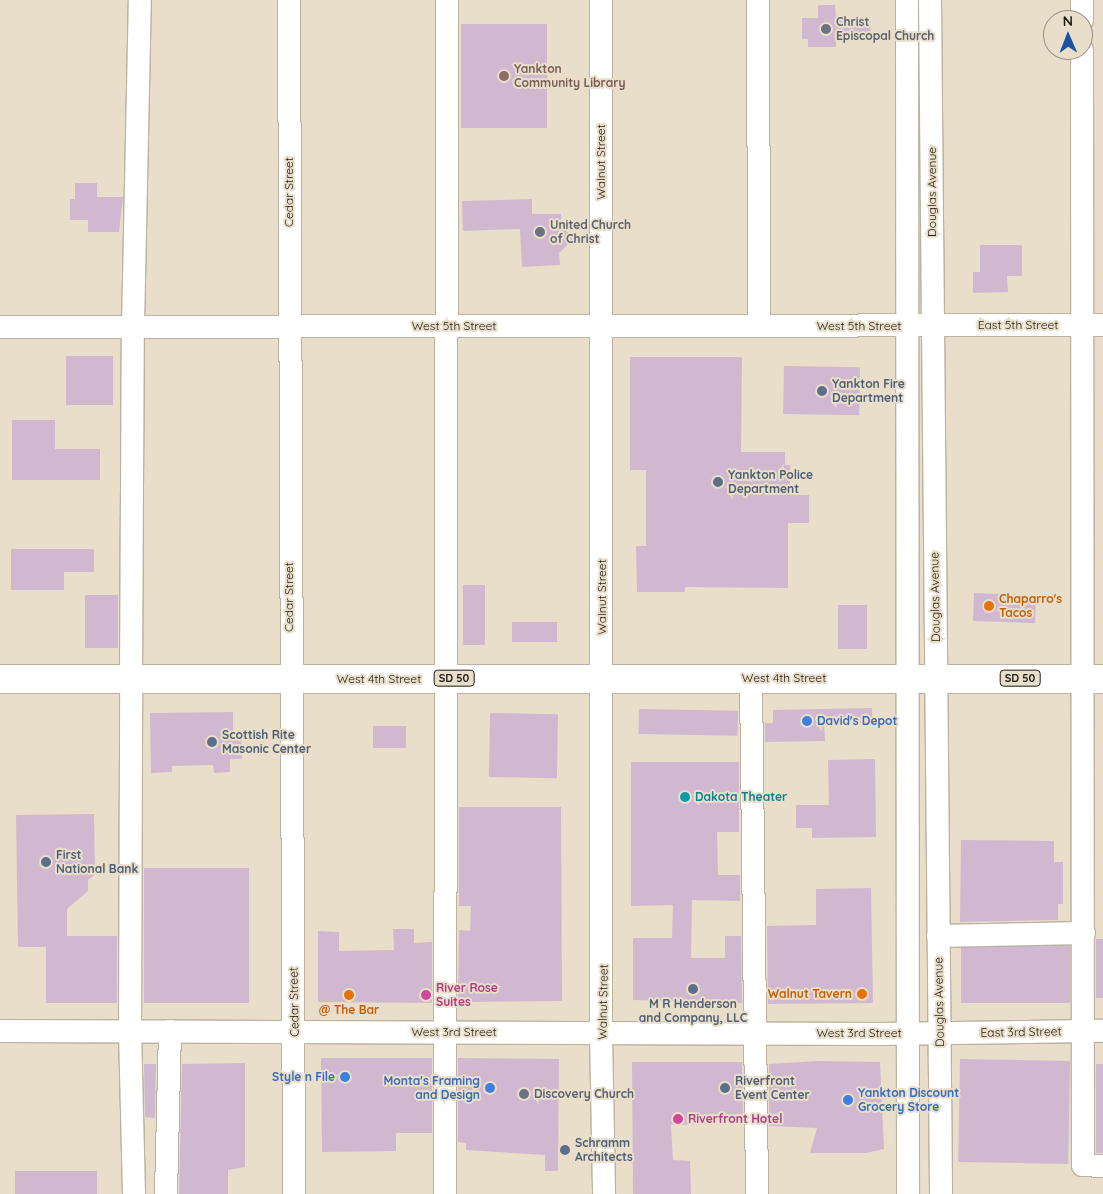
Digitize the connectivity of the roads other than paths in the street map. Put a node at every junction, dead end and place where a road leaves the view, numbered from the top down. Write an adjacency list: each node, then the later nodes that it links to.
1 (140, 0): 17 (street)
2 (289, 0): 11 (street, Cedar Street)
3 (447, 0): 12 (street)
4 (601, 0): 13 (street, Walnut Street)
5 (758, 0): 14 (street)
6 (907, 0): 15 (street, Douglas Avenue)
7 (930, 0): 9 (street, Douglas Avenue)
8 (1082, 60): 10 (street)
9 (933, 325): 10 (street, East 5th Street); 15 (street, East 5th Street); 23 (street, Douglas Avenue)
10 (1093, 325): 26 (street)
11 (289, 326): 12 (street, West 5th Street); 17 (street, West 5th Street); 18 (street, Cedar Street)
12 (446, 326): 13 (street, West 5th Street); 19 (street)
13 (600, 326): 14 (street, West 5th Street); 20 (street, Walnut Street)
14 (759, 326): 15 (street, West 5th Street)
15 (908, 326): 22 (street, Douglas Avenue)
16 (0, 327): 17 (street, West 5th Street)
17 (133, 327): 25 (street)
18 (290, 678): 19 (highway, West 4th Street / SD 50); 25 (highway, West 4th Street / SD 50); 33 (street, Cedar Street)
19 (445, 678): 20 (highway, West 4th Street / SD 50); 34 (street)
20 (602, 678): 21 (highway, West 4th Street / SD 50); 37 (street, Walnut Street)
21 (751, 678): 22 (highway, West 4th Street / SD 50); 35 (street)
22 (908, 678): 23 (highway, SD 50); 38 (street, Douglas Avenue)
23 (936, 678): 26 (highway, SD 50); 28 (street, Douglas Avenue)
24 (0, 679): 25 (highway, West 4th Street / SD 50)
25 (131, 679): 30 (street)
26 (1093, 679): 27 (street)
27 (1084, 932): 28 (street); 32 (street)
28 (938, 936): 36 (street, Douglas Avenue)
29 (0, 1031): 30 (street, West 3rd Street)
30 (130, 1031): 31 (street, West 3rd Street); 40 (street)
31 (170, 1031): 33 (street, West 3rd Street); 41 (street)
32 (1094, 1031): 36 (street, East 3rd Street); 39 (street)
33 (295, 1032): 34 (street, West 3rd Street); 42 (street, Cedar Street)
34 (443, 1032): 37 (street, West 3rd Street); 43 (street)
35 (755, 1032): 37 (street, West 3rd Street); 38 (street, West 3rd Street); 45 (street)
36 (939, 1032): 38 (street, East 3rd Street); 47 (street, Douglas Avenue)
37 (601, 1033): 44 (street, Walnut Street)
38 (908, 1033): 46 (street, Douglas Avenue)
39 (1103, 1166)
40 (134, 1194)
41 (166, 1194)
42 (294, 1194)
43 (445, 1194)
44 (604, 1194)
45 (757, 1194)
46 (908, 1194)
47 (941, 1194)

